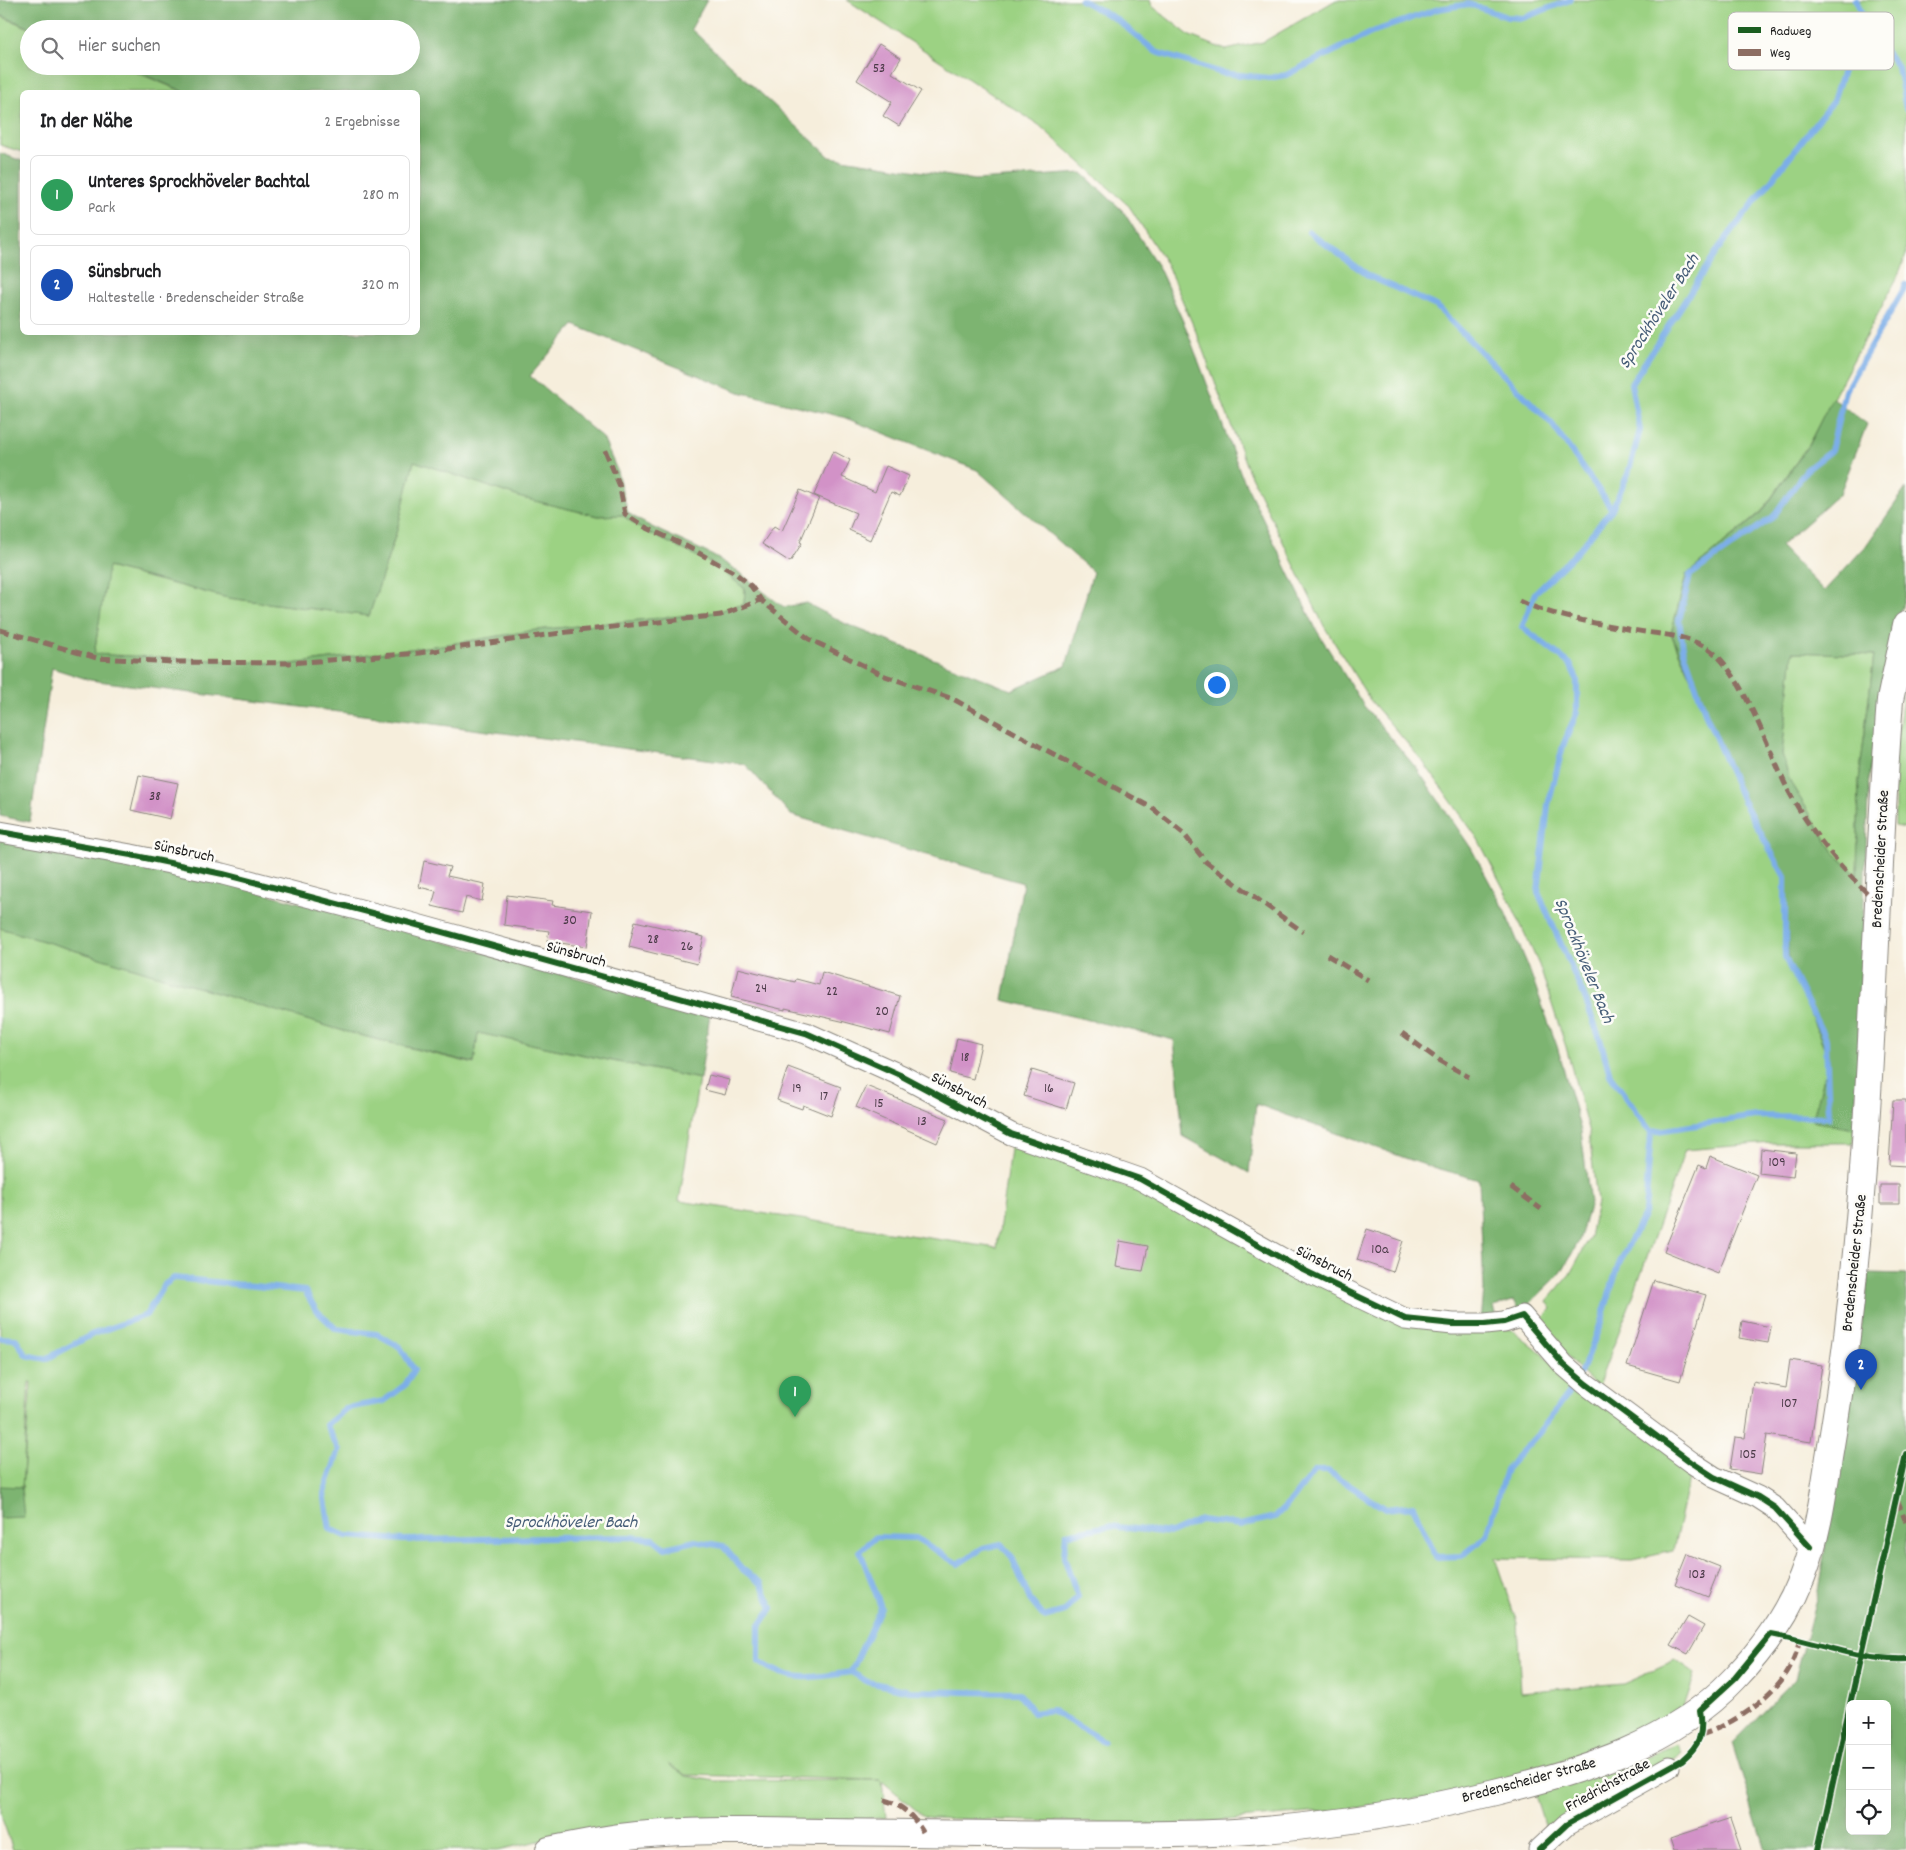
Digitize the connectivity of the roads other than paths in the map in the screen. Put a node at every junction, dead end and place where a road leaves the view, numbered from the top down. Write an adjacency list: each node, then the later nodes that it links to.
1 (1906, 625): 3 (main road, Bredenscheider Straße)
2 (0, 832): 3 (street, Sünsbruch)
3 (1810, 1547): 5 (main road, Bredenscheider Straße)
4 (1670, 1767): 6 (street, Friedrichstraße)
5 (549, 1850)
6 (1539, 1850)

